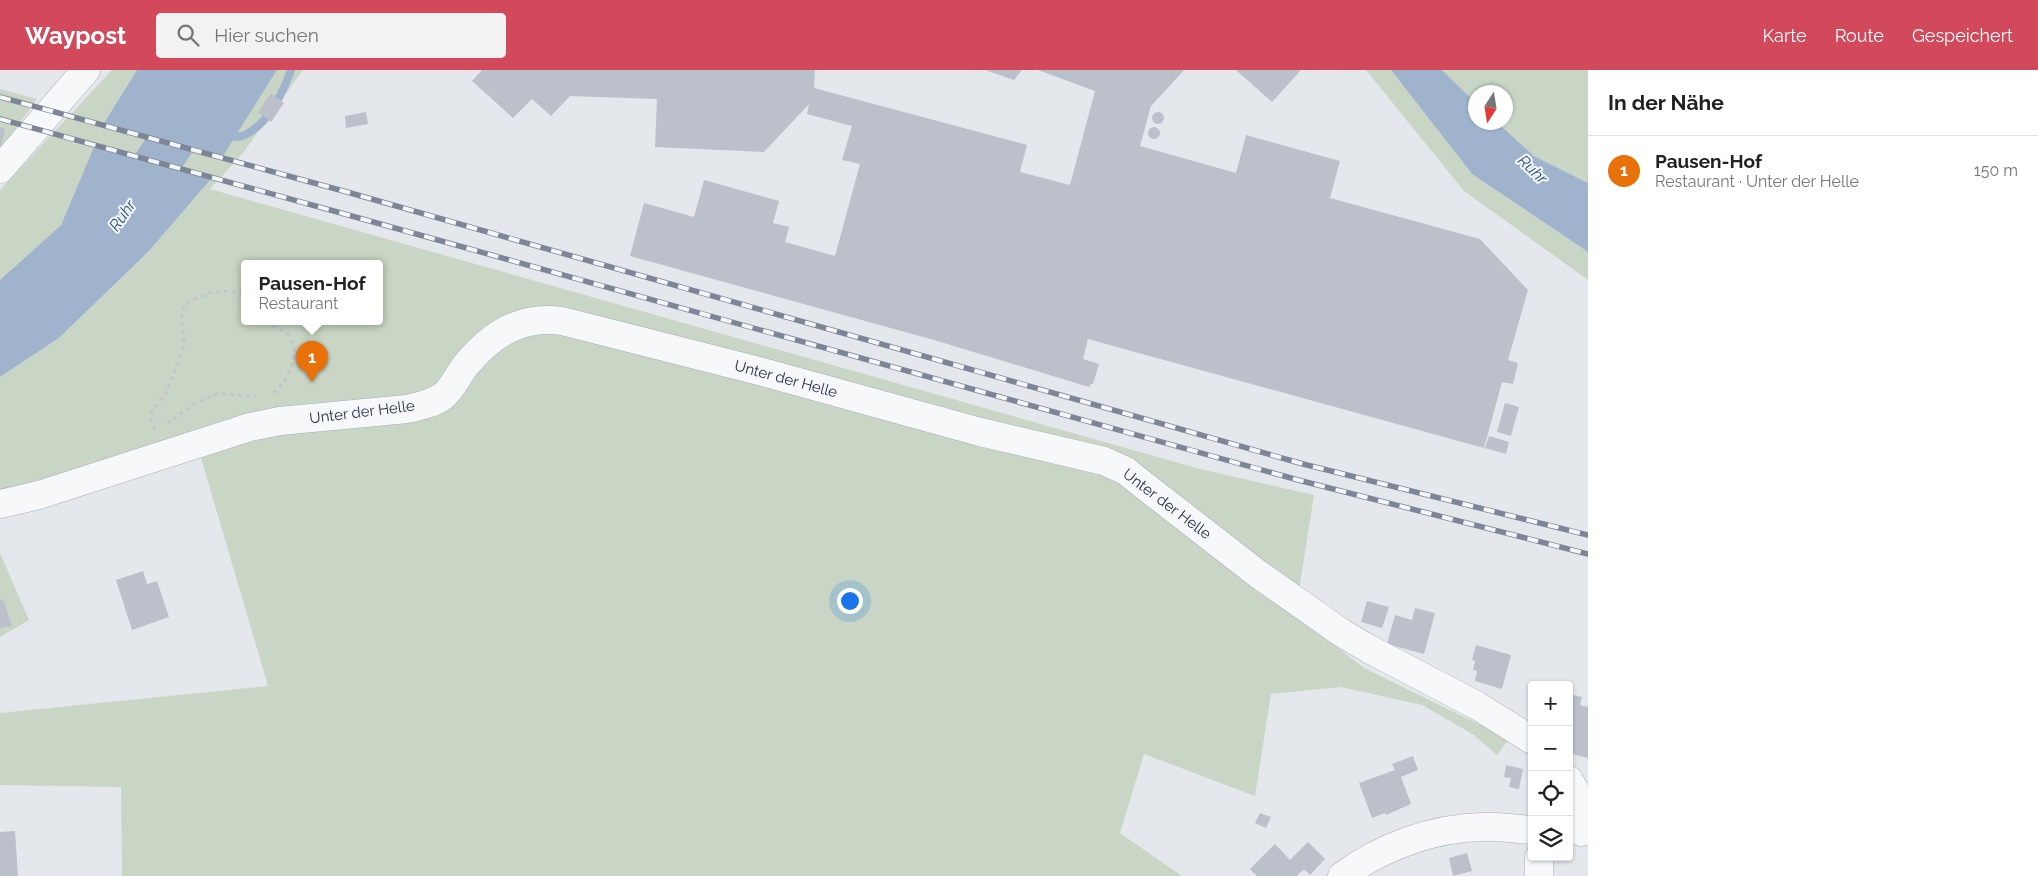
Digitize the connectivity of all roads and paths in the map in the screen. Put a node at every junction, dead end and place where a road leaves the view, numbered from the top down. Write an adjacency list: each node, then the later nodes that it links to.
1 (86, 70): 2 (street)
2 (0, 169)
3 (241, 295): 6 (path)
4 (272, 325): 5 (path)
5 (267, 396)
6 (262, 397)
7 (0, 504): 8 (street, Unter der Helle)
8 (1528, 738)
9 (1573, 787): 11 (street)
10 (1528, 830): 13 (street)
11 (1580, 832)
12 (1539, 861): 14 (street)
13 (1342, 876)
14 (1540, 876)

